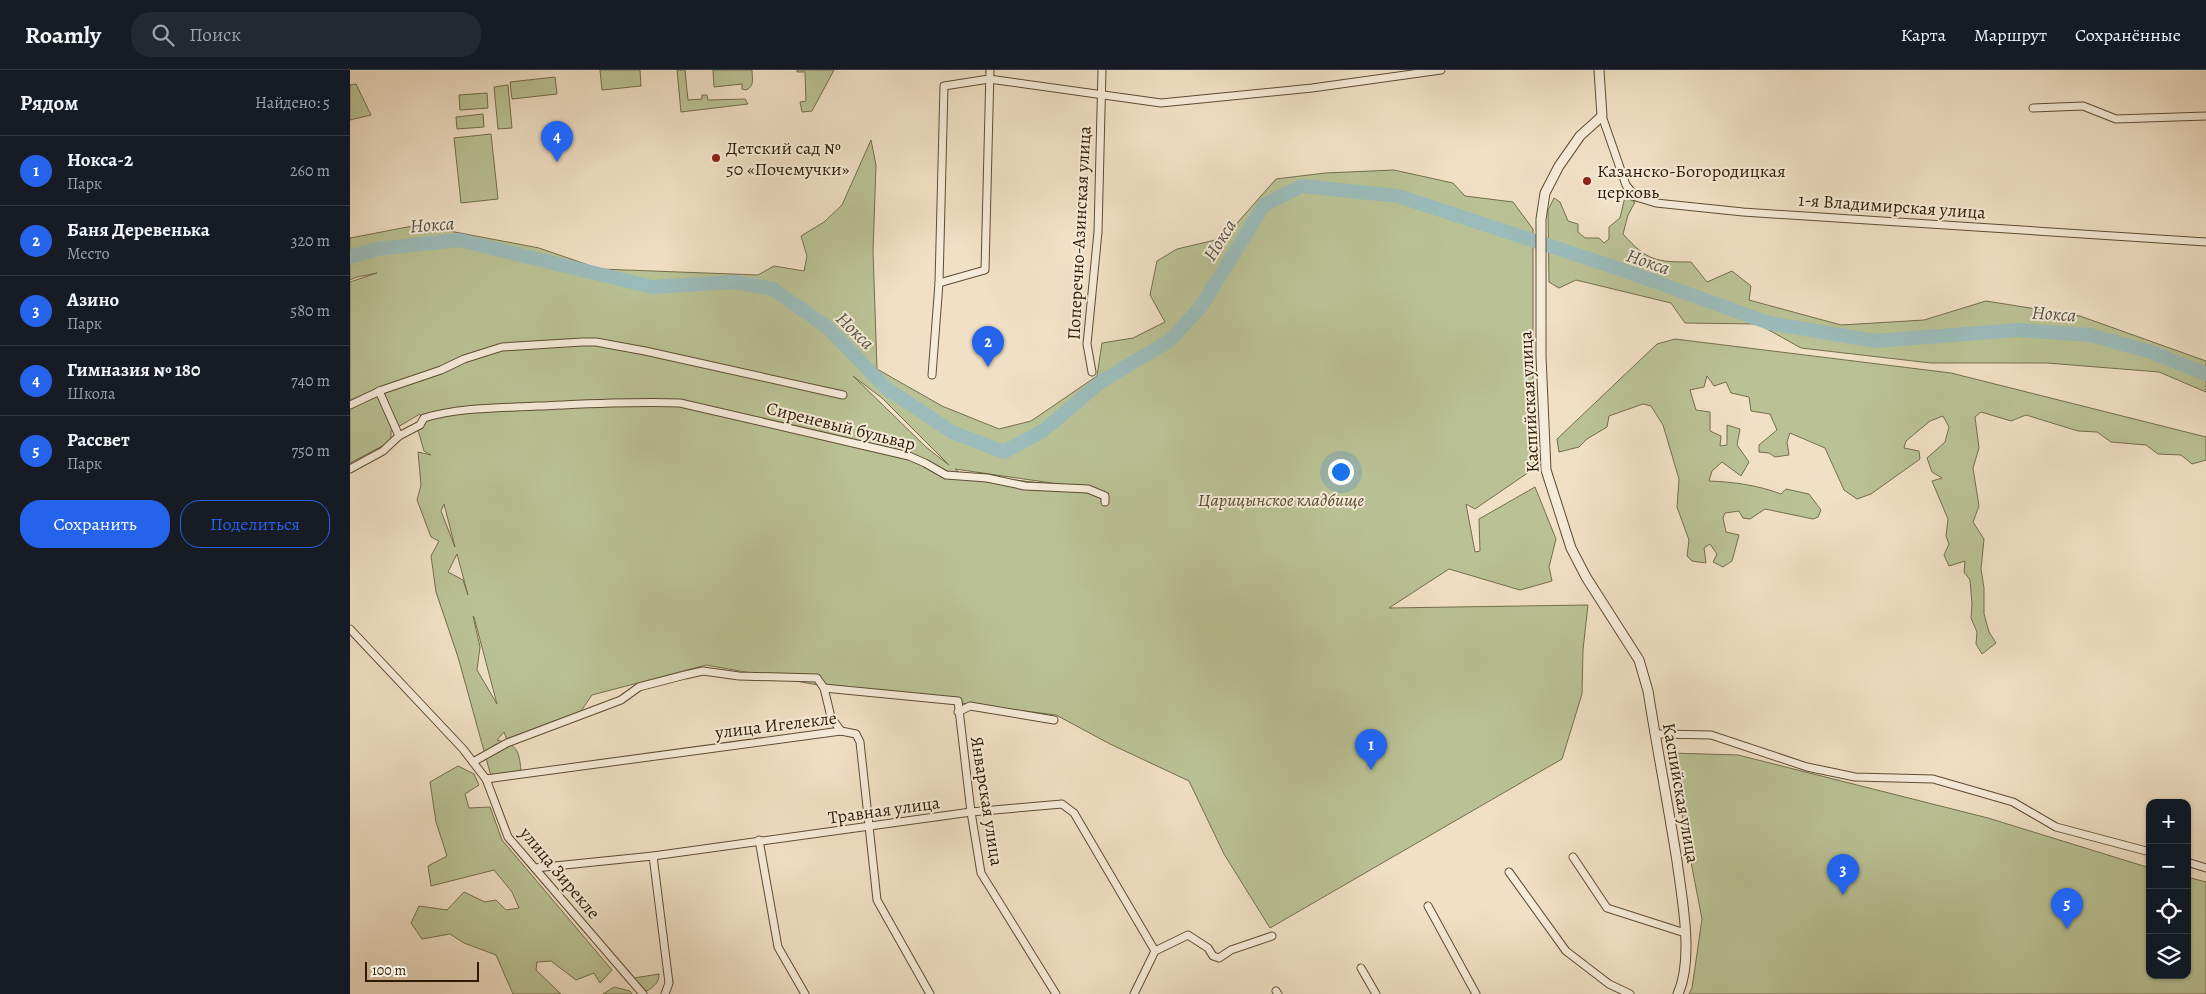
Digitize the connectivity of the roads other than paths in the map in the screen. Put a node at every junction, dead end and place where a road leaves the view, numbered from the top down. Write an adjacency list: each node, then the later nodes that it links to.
1 (990, 70): 5 (street)
2 (1102, 70): 6 (street, Поперечно-Азинская улица)
3 (1441, 70): 6 (street)
4 (1599, 70): 8 (street)
5 (989, 79): 6 (street); 11 (street); 11 (street)
6 (1101, 96): 12 (street, Поперечно-Азинская улица)
7 (2033, 108): 9 (street)
8 (1602, 116): 10 (street, 1-я Владимирская улица); 25 (street, Каспийская улица)
9 (2206, 116)
10 (2206, 242)
11 (939, 283): 13 (street)
12 (1092, 372)
13 (932, 375)
14 (379, 391): 15 (street); 16 (street); 17 (street)
15 (843, 395)
16 (350, 405)
17 (399, 436): 18 (street); 19 (street, Сиреневый бульвар)
18 (350, 469)
19 (1105, 502)
20 (350, 629): 26 (street, улица Зирекле)
21 (824, 688): 22 (street, Январская улица); 24 (street); 26 (street)
22 (958, 712): 23 (street); 28 (street, Январская улица)
23 (1054, 720)
24 (841, 731): 27 (street, улица Игелекле); 29 (street, улица Игелекле)
25 (1654, 732): 31 (street); 39 (street, Каспийская улица)
26 (473, 762): 27 (street, улица Зирекле)
27 (486, 779): 35 (street, улица Зирекле)
28 (971, 812): 29 (street, Травная улица); 41 (street, Травная улица); 47 (street, Январская улица)
29 (870, 828): 30 (street, Травная улица); 46 (street, улица Игелекле)
30 (759, 840): 32 (street, Травная улица); 45 (street)
31 (2146, 851)
32 (653, 856): 35 (street, Травная улица); 44 (street)
33 (1573, 857): 39 (street)
34 (2191, 863): 36 (street)
35 (535, 868): 43 (street, улица Зирекле)
36 (2206, 868)
37 (1509, 872): 51 (street)
38 (1428, 906): 50 (street)
39 (1685, 933): 52 (street, Каспийская улица)
40 (1272, 936): 41 (street)
41 (1155, 952): 48 (street)
42 (1361, 968): 49 (street)
43 (643, 994)
44 (665, 994)
45 (806, 994)
46 (930, 994)
47 (1056, 994)
48 (1134, 994)
49 (1376, 994)
50 (1476, 994)
51 (1630, 994)
52 (1678, 994)

